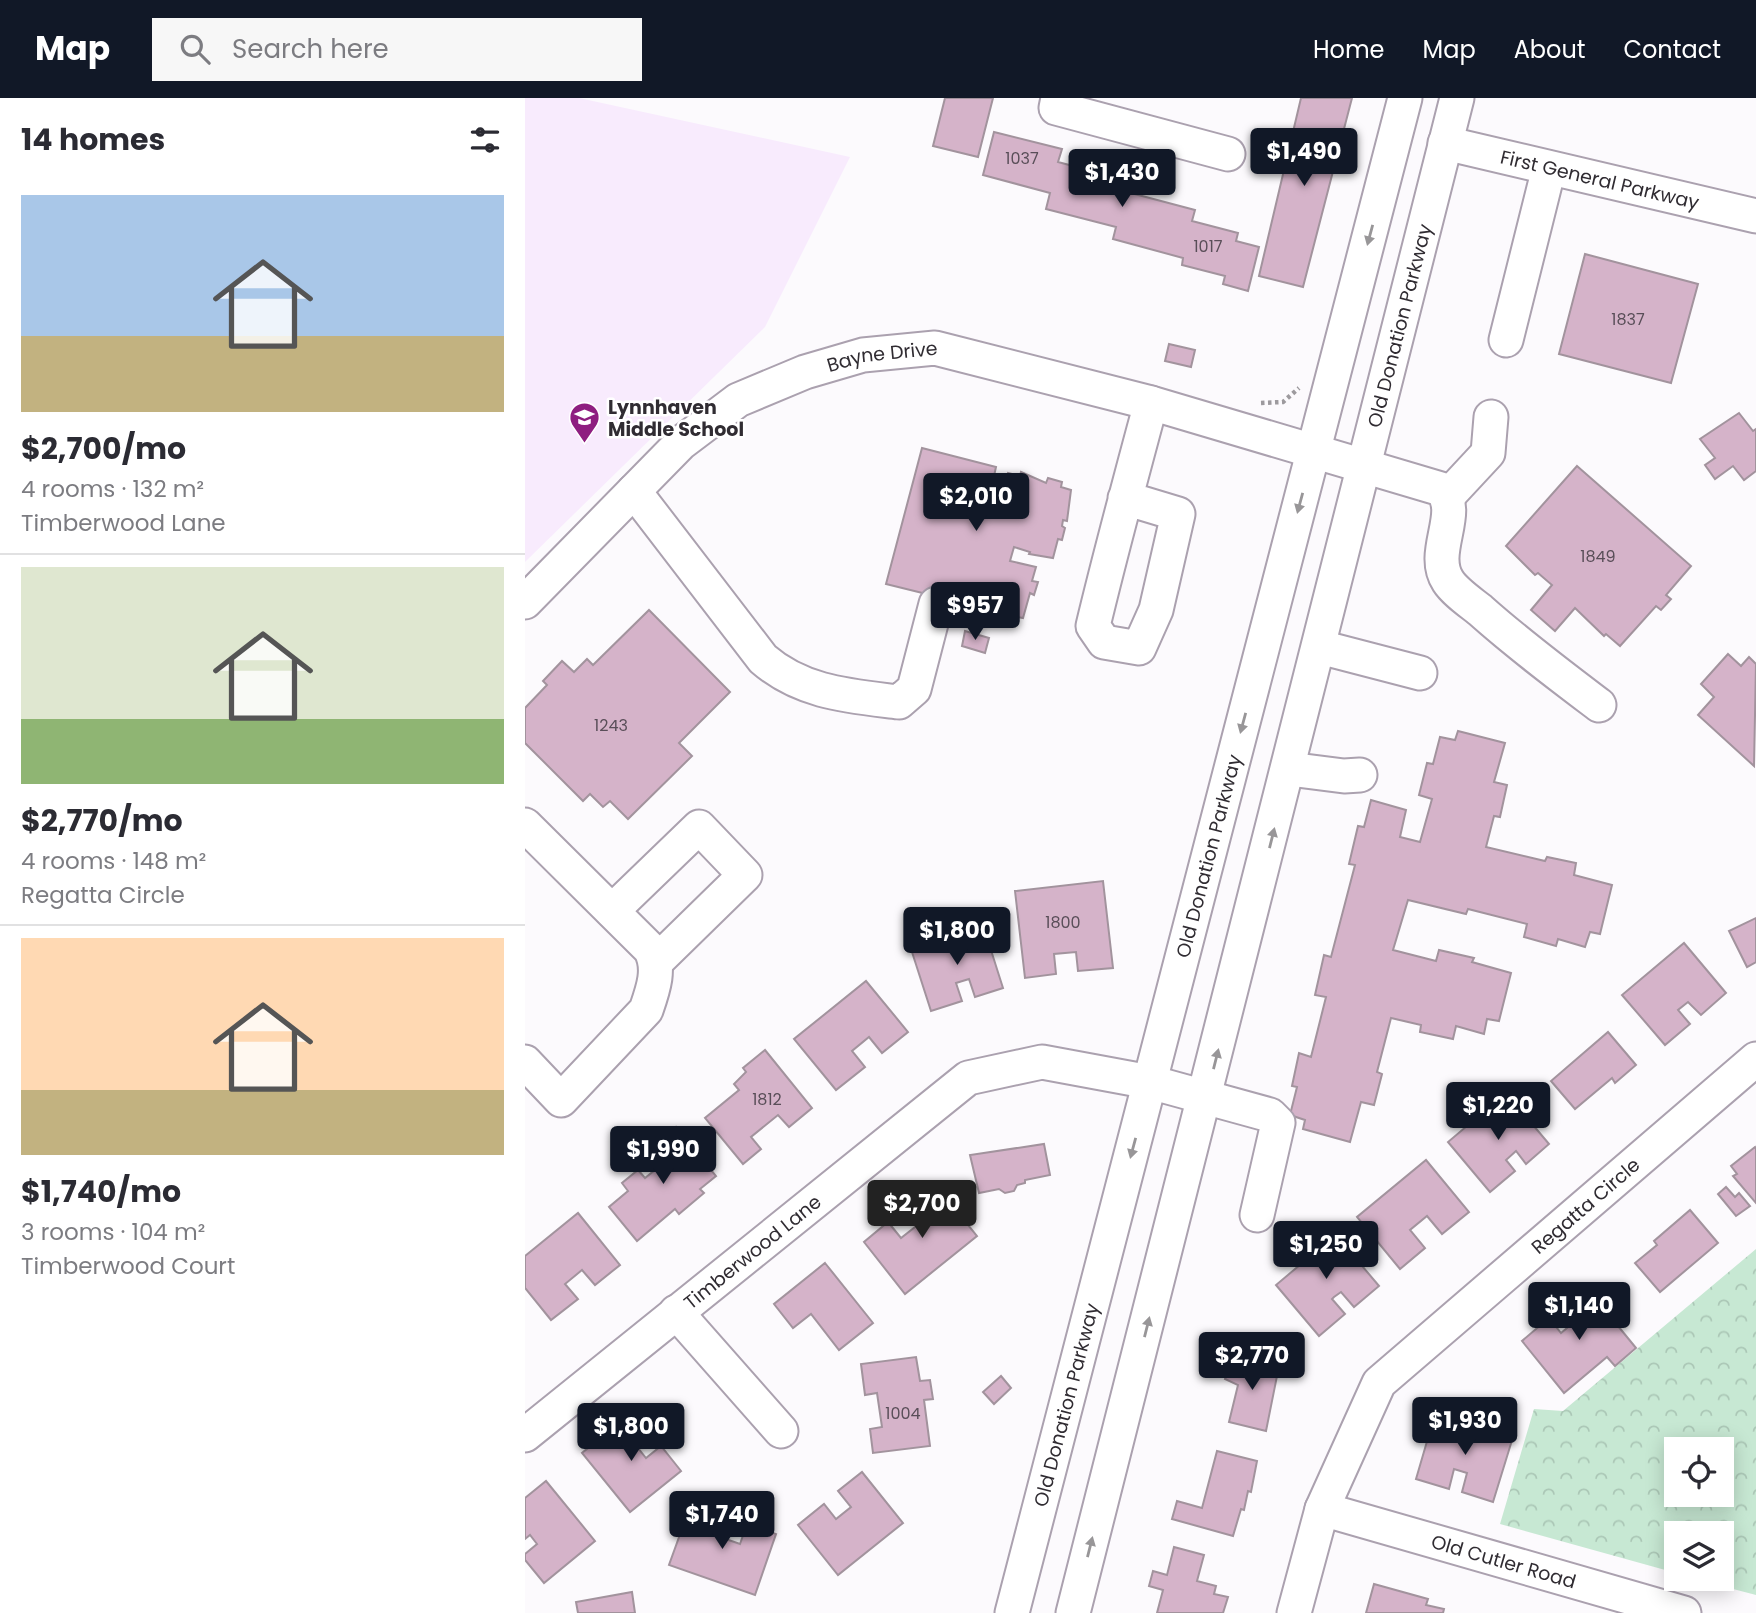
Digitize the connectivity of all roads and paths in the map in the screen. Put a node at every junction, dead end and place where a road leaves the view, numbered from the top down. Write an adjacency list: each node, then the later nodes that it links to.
1 (1058, 98): 5 (street)
2 (1405, 98): 11 (street, Old Donation Parkway, one-way to 11)
3 (1457, 98): 4 (street, Old Donation Parkway)
4 (1445, 143): 6 (street, First General Parkway); 12 (street, Old Donation Parkway)
5 (1228, 154)
6 (1549, 167): 7 (street, First General Parkway); 8 (street)
7 (1756, 216)
8 (1506, 340)
9 (1151, 403): 11 (street, Bayne Drive); 13 (street, Bayne Drive); 15 (street)
10 (1491, 418): 14 (street)
11 (1314, 450): 12 (street, Bayne Drive); 28 (street, Old Donation Parkway, one-way to 28)
12 (1366, 467): 14 (street, Bayne Drive); 18 (street, Old Donation Parkway)
13 (634, 491): 16 (street, Bayne Drive); 17 (street)
14 (1448, 496): 20 (street)
15 (1125, 498)
16 (525, 602)
17 (936, 604)
18 (1320, 646): 19 (street); 21 (street, Old Donation Parkway)
19 (1420, 673)
20 (1599, 705)
21 (1289, 769): 22 (street); 29 (street, Old Donation Parkway, one-way to 21)
22 (1360, 775)
23 (525, 825): 24 (street)
24 (613, 911): 25 (street); 25 (street)
25 (657, 961): 27 (street)
26 (1756, 1059): 34 (street, Regatta Circle)
27 (525, 1062)
28 (1150, 1082): 29 (street, Timberwood Lane); 31 (street, Timberwood Lane); 35 (street, Old Donation Parkway, one-way to 35)
29 (1206, 1096): 30 (street, Timberwood Lane); 36 (street, Old Donation Parkway, one-way to 29)
30 (1258, 1215)
31 (676, 1312): 32 (street); 33 (street, Timberwood Lane)
32 (781, 1431)
33 (525, 1435)
34 (1322, 1509): 37 (street, Regatta Circle); 38 (street, Old Cutler Road)
35 (1012, 1613)
36 (1073, 1613)
37 (1294, 1613)
38 (1684, 1613)

